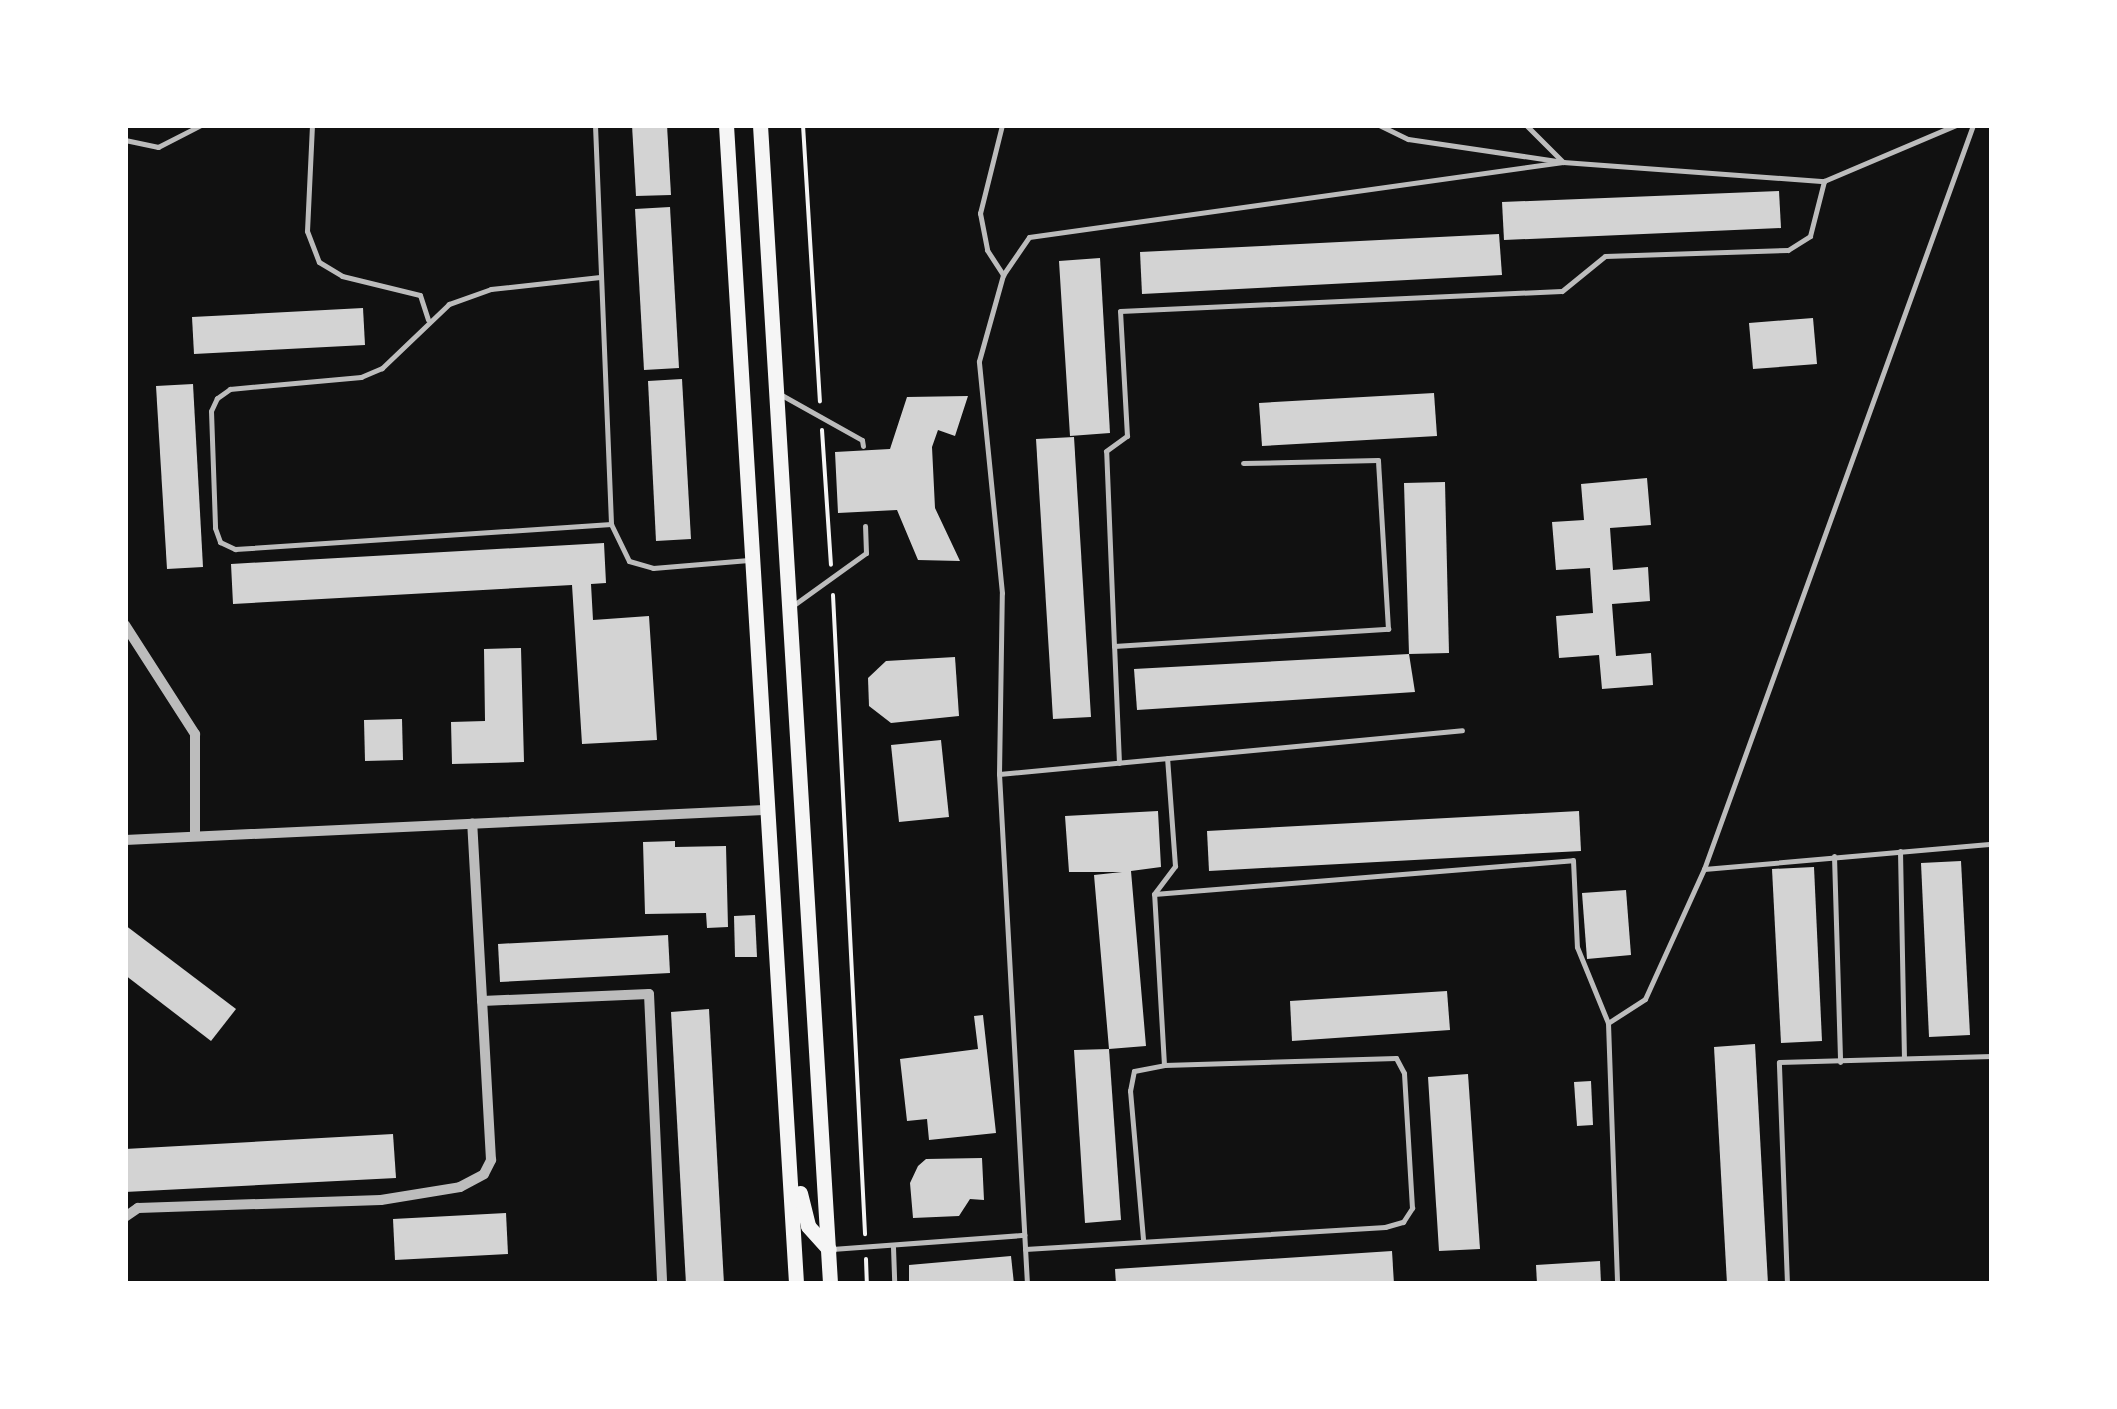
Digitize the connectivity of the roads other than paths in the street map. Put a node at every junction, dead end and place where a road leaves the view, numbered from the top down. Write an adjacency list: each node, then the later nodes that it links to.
1 (201, 125): 11 (lane)
2 (312, 125): 16 (lane)
3 (595, 125): 15 (lane)
4 (726, 125): 22 (main road)
5 (760, 125): 17 (main road)
6 (1002, 125): 14 (lane)
7 (1379, 125): 12 (lane)
8 (1526, 125): 12 (lane)
9 (1956, 125): 13 (lane)
10 (1973, 125): 37 (lane)
11 (125, 140)
12 (1563, 162): 13 (lane); 14 (lane)
13 (1824, 181): 25 (lane)
14 (1003, 275): 29 (lane)
15 (600, 276): 16 (lane); 20 (lane)
16 (428, 320): 20 (lane)
17 (776, 392): 18 (lane); 23 (main road)
18 (862, 446)
19 (1243, 463): 25 (lane)
20 (611, 524): 22 (lane)
21 (865, 526): 23 (lane)
22 (750, 560): 30 (main road)
23 (789, 609): 50 (main road)
24 (125, 625): 32 (street)
25 (1114, 646): 28 (lane)
26 (1462, 730): 27 (lane)
27 (1166, 758): 28 (lane); 38 (lane)
28 (1119, 763): 29 (lane)
29 (999, 774): 47 (lane)
30 (767, 810): 31 (street); 45 (main road)
31 (472, 824): 32 (street); 39 (street)
32 (195, 835): 33 (street)
33 (125, 840)
34 (1992, 844): 35 (lane)
35 (1900, 851): 36 (lane); 42 (lane)
36 (1834, 856): 37 (lane); 43 (lane)
37 (1704, 869): 40 (lane)
38 (1154, 894): 40 (lane); 44 (lane)
39 (482, 1002): 46 (street); 52 (street)
40 (1608, 1023): 57 (lane)
41 (1992, 1056): 42 (lane)
42 (1904, 1058): 43 (lane)
43 (1840, 1062): 58 (lane)
44 (1164, 1065): 48 (lane); 48 (lane)
45 (790, 1140): 50 (main road); 53 (main road)
46 (125, 1218)
47 (1024, 1235): 49 (lane); 51 (lane)
48 (1143, 1239): 51 (lane)
49 (893, 1246): 50 (lane); 55 (lane)
50 (828, 1249): 54 (main road)
51 (1024, 1249): 56 (lane)
52 (662, 1284)
53 (796, 1284)
54 (830, 1284)
55 (894, 1284)
56 (1026, 1284)
57 (1618, 1284)
58 (1787, 1284)

